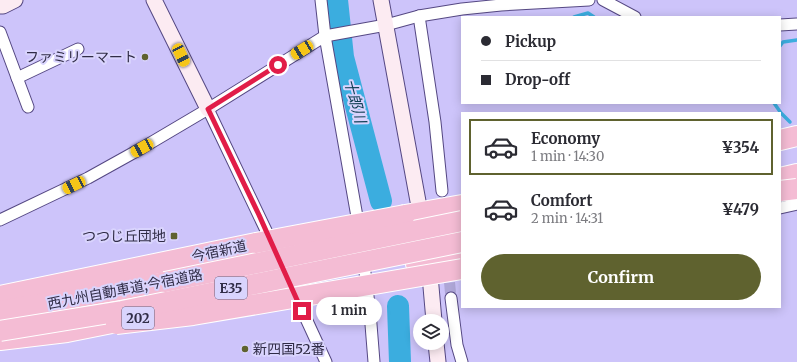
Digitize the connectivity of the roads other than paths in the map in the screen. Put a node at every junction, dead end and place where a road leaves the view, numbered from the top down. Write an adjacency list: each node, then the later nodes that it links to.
1 (15, 0): 9 (street)
2 (154, 0): 20 (street)
3 (321, 0): 16 (street)
4 (381, 0): 13 (street)
5 (589, 0): 7 (street)
6 (603, 0): 11 (street)
7 (501, 2): 8 (street)
8 (461, 5): 10 (street)
9 (0, 6)
10 (420, 16): 13 (street); 30 (street)
11 (633, 16)
12 (797, 24): 14 (street)
13 (386, 25): 16 (street); 35 (street)
14 (781, 25)
15 (0, 32): 18 (street)
16 (327, 35): 20 (street); 52 (street)
17 (78, 49): 18 (street)
18 (17, 78): 19 (street)
19 (28, 107)
20 (208, 109): 36 (street); 51 (street)
21 (797, 136): 22 (highway)
22 (781, 140)
23 (797, 150): 24 (highway)
24 (781, 153)
25 (797, 174): 26 (highway)
26 (781, 178)
27 (797, 178): 28 (highway)
28 (781, 183)
29 (797, 188): 31 (highway, bridge)
30 (442, 191)
31 (781, 192)
32 (797, 204): 34 (street)
33 (461, 205): 35 (highway, 今宿新道)
34 (781, 208)
35 (412, 214): 40 (street); 43 (highway, 今宿新道, bridge)
36 (0, 220)
37 (461, 221): 45 (highway, 西九州自動車道;今宿道路 / E35, bridge)
38 (461, 242): 47 (highway, 西九州自動車道;今宿道路 / E35, bridge)
39 (461, 255): 40 (highway, 202)
40 (422, 263): 41 (street); 46 (street); 49 (highway, 202)
41 (461, 269)
42 (461, 269): 48 (highway, bridge)
43 (0, 296)
44 (450, 298): 54 (street)
45 (0, 311)
46 (433, 314)
47 (0, 331)
48 (0, 337)
49 (0, 340)
50 (437, 350): 53 (street)
51 (322, 361)
52 (374, 362)
53 (438, 362)
54 (462, 362)

